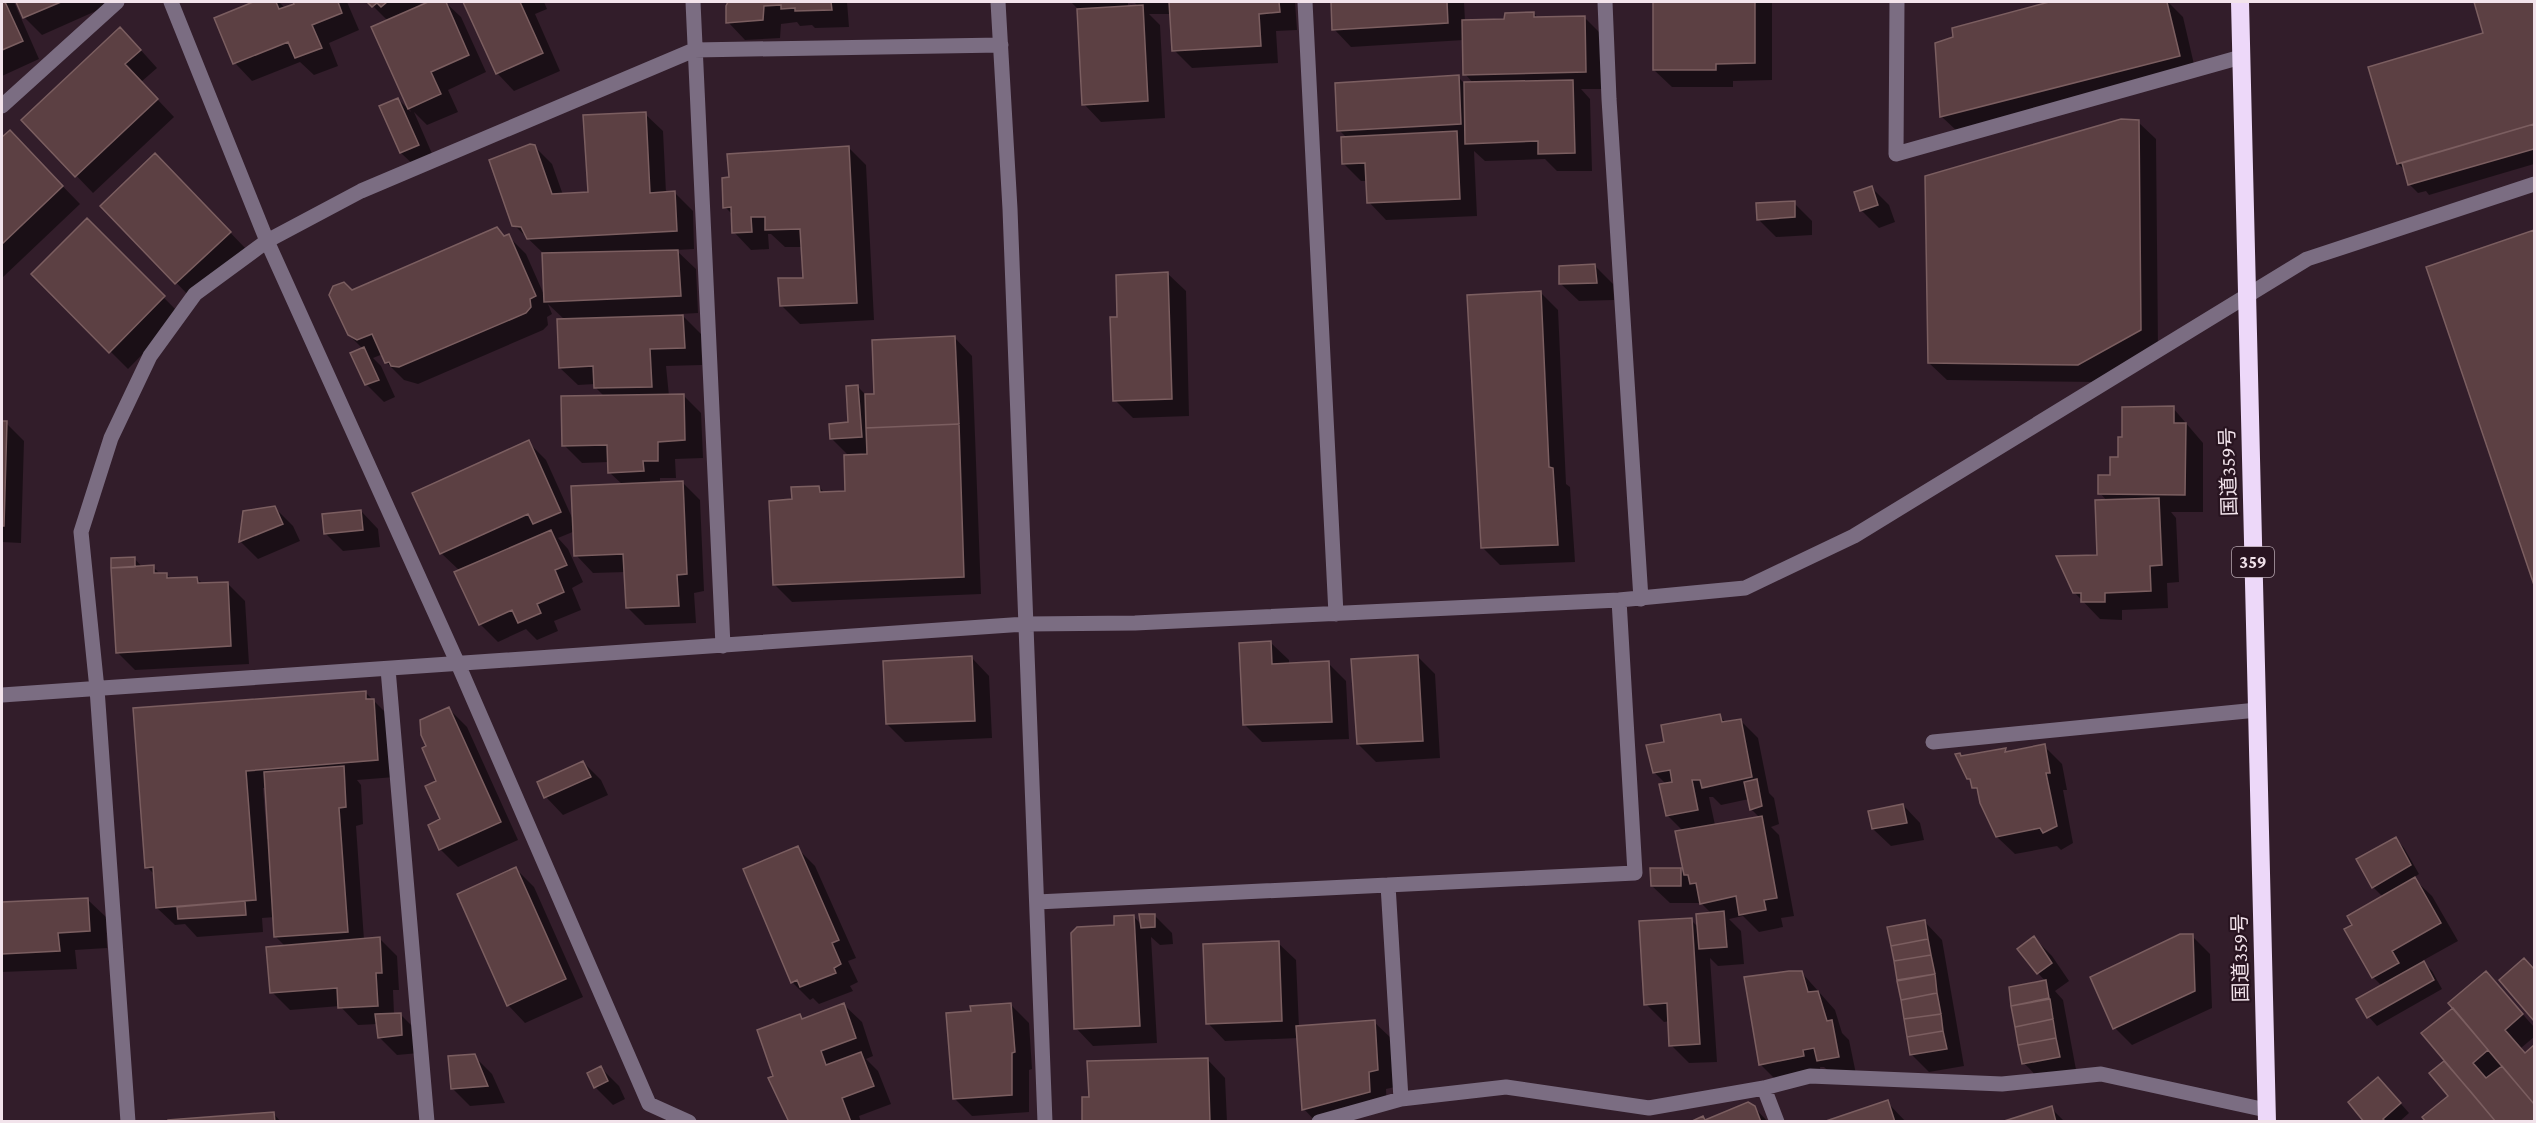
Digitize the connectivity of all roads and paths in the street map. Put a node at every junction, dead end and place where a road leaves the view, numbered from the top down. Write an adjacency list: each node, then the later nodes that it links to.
1 (117, 2): 12 (street)
2 (171, 2): 14 (street)
3 (693, 2): 10 (street)
4 (998, 2): 9 (street)
5 (1305, 2): 18 (street)
6 (1605, 2): 16 (street)
7 (1897, 2): 11 (street)
8 (2240, 2): 11 (highway, 国道359号 / 359)
9 (1000, 45): 10 (street); 19 (street)
10 (694, 50): 14 (street); 20 (street)
11 (2241, 57): 15 (highway, 国道359号 / 359)
12 (2, 106)
13 (2535, 184): 15 (street)
14 (267, 241): 21 (street); 23 (street)
15 (2246, 298): 16 (street); 25 (highway, 国道359号 / 359)
16 (1641, 599): 17 (street)
17 (1619, 600): 18 (street); 27 (street)
18 (1336, 614): 19 (street)
19 (1026, 624): 20 (street); 28 (street)
20 (723, 646): 21 (street)
21 (458, 664): 22 (street); 34 (street)
22 (388, 669): 23 (street); 33 (street)
23 (98, 689): 24 (street); 32 (street)
24 (2, 695)
25 (2257, 710): 26 (street); 31 (highway, 国道359号 / 359)
26 (1933, 742)
27 (1388, 885): 28 (street); 30 (street)
28 (1037, 902): 35 (street)
29 (1764, 1088): 30 (street); 31 (street); 37 (street)
30 (1401, 1100): 36 (street)
31 (2266, 1116)
32 (128, 1122)
33 (427, 1122)
34 (689, 1122)
35 (1045, 1122)
36 (1319, 1122)
37 (1778, 1122)

